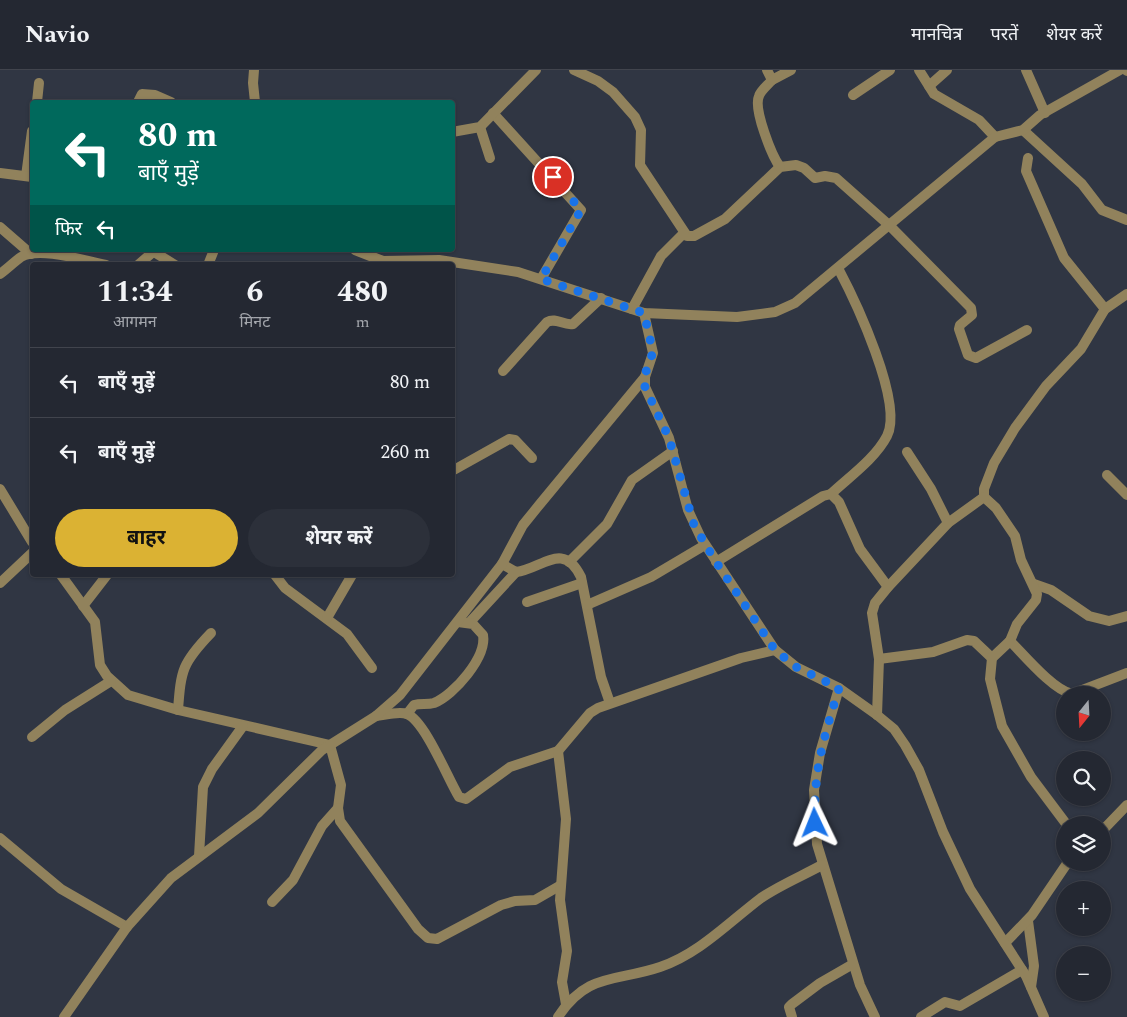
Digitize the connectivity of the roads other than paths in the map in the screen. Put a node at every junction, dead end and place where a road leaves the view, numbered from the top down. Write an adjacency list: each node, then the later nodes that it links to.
1 (254, 70): 18 (street)
2 (536, 70): 19 (street)
3 (574, 70): 34 (street)
4 (767, 70): 11 (street)
5 (791, 70): 11 (street)
6 (890, 70): 14 (street)
7 (919, 70): 13 (street)
8 (947, 70): 13 (street)
9 (1026, 70): 20 (street)
10 (1120, 70): 20 (street)
11 (772, 80): 28 (street)
12 (40, 83): 15 (street)
13 (929, 86): 24 (street)
14 (853, 95)
15 (37, 100)
16 (139, 100): 17 (street)
17 (165, 100)
18 (255, 100)
19 (493, 113): 21 (street); 46 (street)
20 (1045, 113): 22 (street)
21 (480, 127): 23 (street); 25 (street)
22 (1024, 130): 24 (street); 31 (street)
23 (455, 131)
24 (996, 137): 32 (street)
25 (490, 158)
26 (1028, 158): 50 (street)
27 (30, 161): 30 (street)
28 (780, 167): 32 (street); 34 (street)
29 (0, 173): 30 (street)
30 (29, 176)
31 (1127, 220)
32 (890, 226): 44 (street); 52 (street)
33 (0, 228): 38 (street)
34 (684, 233): 49 (street)
35 (151, 252): 40 (street)
36 (154, 252): 41 (street)
37 (359, 252): 42 (street)
38 (31, 254): 39 (street); 45 (street)
39 (92, 262)
40 (141, 262)
41 (170, 262)
42 (380, 262)
43 (401, 262): 46 (street)
44 (838, 268): 51 (street); 61 (street)
45 (0, 274)
46 (541, 279): 48 (street)
47 (1127, 294): 50 (street)
48 (601, 298): 49 (street); 53 (street)
49 (632, 309): 51 (street)
50 (1105, 309): 63 (street)
51 (644, 313): 54 (street)
52 (1027, 330)
53 (503, 372)
54 (644, 377): 55 (street); 70 (street)
55 (672, 451): 66 (street); 68 (street)
56 (907, 452): 64 (street)
57 (532, 458): 58 (street)
58 (455, 469)
59 (1107, 475): 62 (street)
60 (0, 489): 65 (street)
61 (831, 494): 69 (street); 79 (street)
62 (1127, 495)
63 (984, 497): 64 (street); 78 (street)
64 (948, 523): 79 (street)
65 (30, 539)
66 (705, 545): 69 (street); 81 (street)
67 (30, 555): 77 (street)
68 (570, 562): 71 (street); 76 (street)
69 (716, 562): 89 (street)
70 (502, 564): 71 (street); 85 (street)
71 (516, 572): 86 (street)
72 (62, 577): 82 (street)
73 (106, 577): 82 (street)
74 (277, 577): 84 (street)
75 (351, 577): 84 (street)
76 (582, 583): 80 (street); 81 (street)
77 (0, 584)
78 (1034, 584): 83 (street); 88 (street)
79 (888, 587): 91 (street)
80 (527, 602)
81 (587, 605): 97 (street)
82 (84, 606): 94 (street)
83 (1127, 616)
84 (327, 618): 92 (street)
85 (458, 622): 86 (street); 101 (street)
86 (469, 623): 99 (street)
87 (211, 633): 98 (street)
88 (1010, 641): 90 (street); 93 (street)
89 (775, 650): 96 (street); 97 (street)
90 (992, 658): 91 (street); 108 (street)
91 (879, 659): 100 (street)
92 (372, 668)
93 (1123, 675): 95 (street)
94 (111, 681): 98 (street); 103 (street)
95 (1127, 684)
96 (839, 688): 100 (street); 112 (street)
97 (610, 702): 105 (street)
98 (178, 710): 102 (street)
99 (406, 714): 101 (street); 105 (street)
100 (877, 715): 118 (street)
101 (376, 716): 104 (street)
102 (243, 726): 104 (street); 111 (street)
103 (32, 737)
104 (330, 745): 107 (street); 111 (street)
105 (558, 751): 114 (street)
106 (1127, 805): 109 (street)
107 (338, 808): 114 (street); 115 (street)
108 (1060, 816)
109 (1111, 822)
110 (0, 838): 117 (street)
111 (199, 856): 117 (street)
112 (822, 865): 119 (street); 122 (street)
113 (1062, 871): 116 (street)
114 (561, 885): 122 (street)
115 (272, 902)
116 (1028, 921): 118 (street); 121 (street)
117 (127, 927): 123 (street)
118 (1005, 943): 120 (street)
119 (853, 964): 125 (street); 126 (street)
120 (1022, 970): 121 (street); 127 (street)
121 (1031, 987): 128 (street)
122 (566, 1004): 124 (street)
123 (64, 1017)
124 (558, 1017)
125 (792, 1017)
126 (875, 1017)
127 (922, 1017)
128 (1044, 1017)

